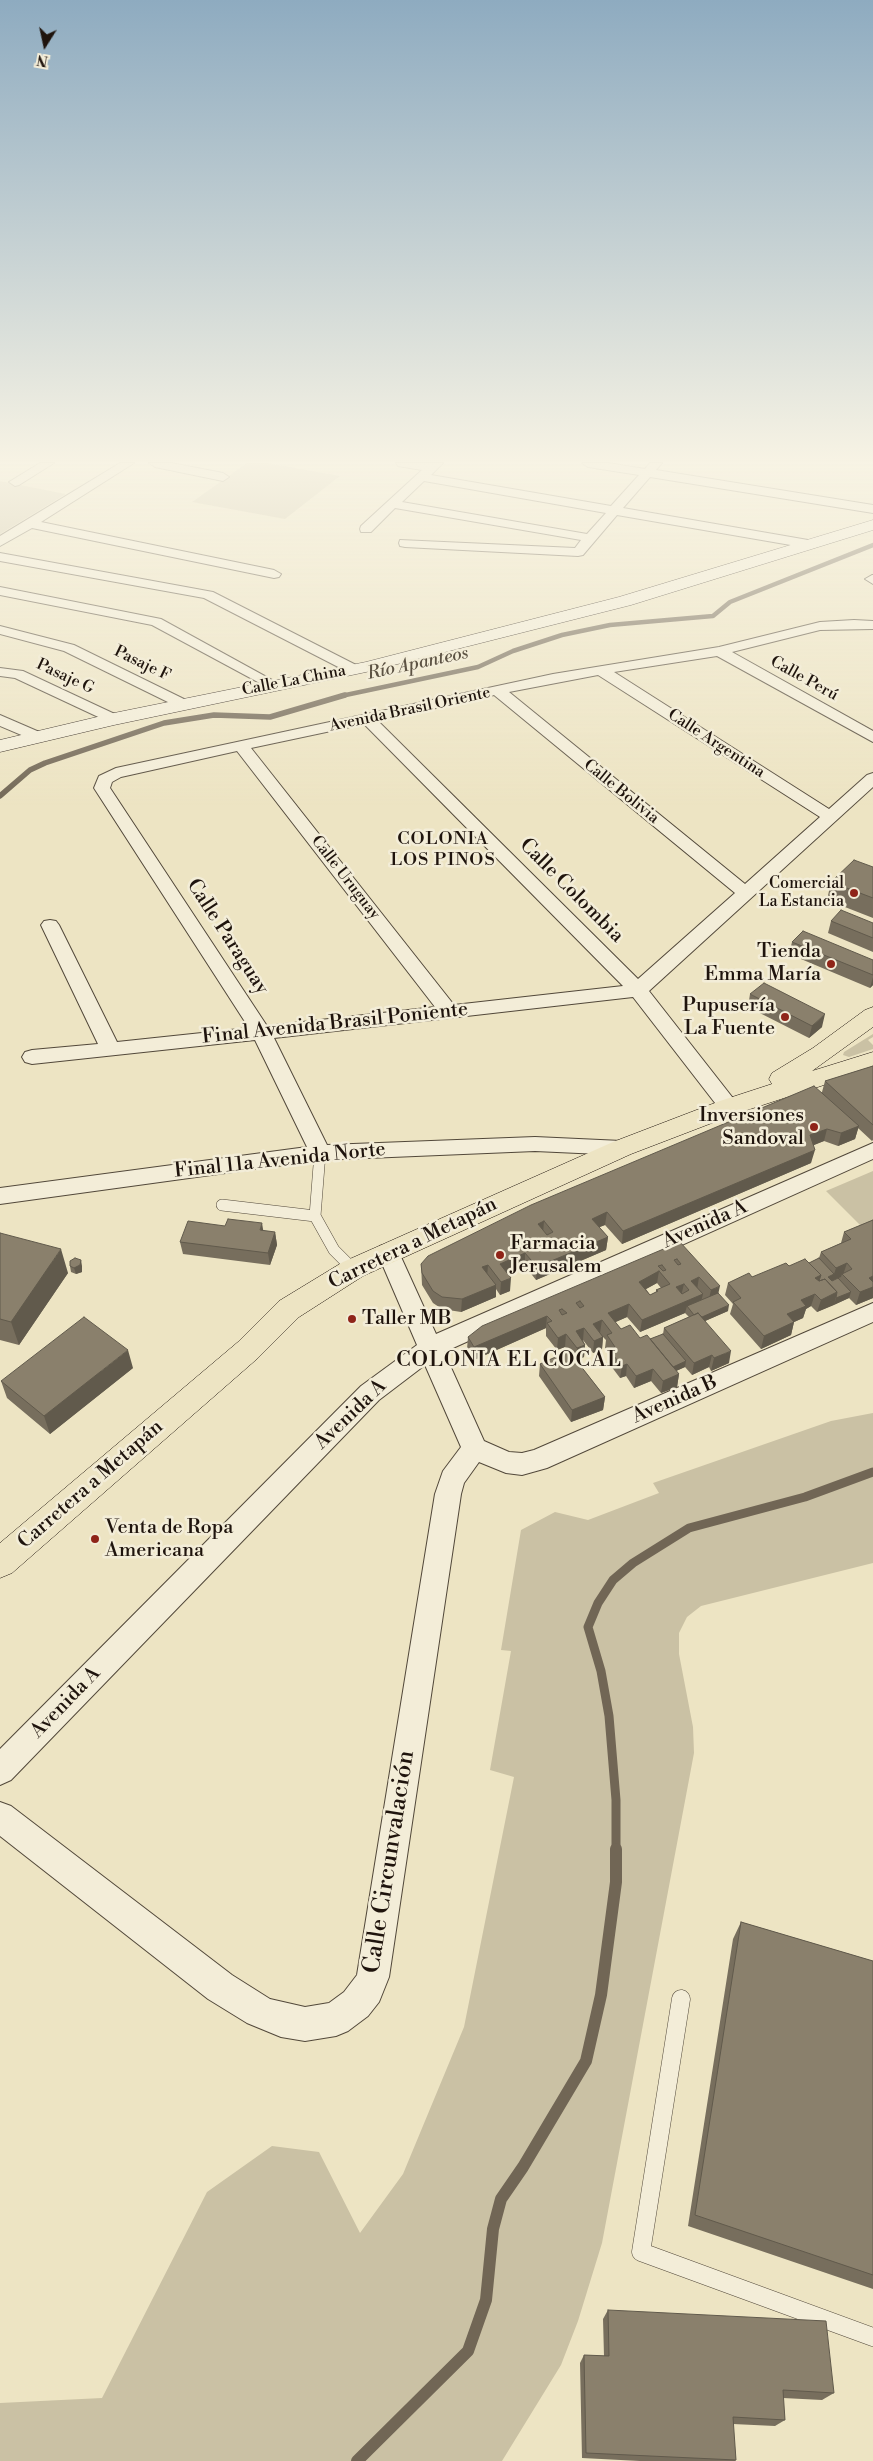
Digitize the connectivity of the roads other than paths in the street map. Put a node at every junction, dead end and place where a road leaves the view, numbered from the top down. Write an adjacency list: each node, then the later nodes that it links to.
1 (114, 578): 7 (street)
2 (699, 578): 7 (main road, Calle La China)
3 (0, 591): 10 (street)
4 (873, 625): 6 (street, Avenida Brasil Oriente)
5 (0, 630): 12 (street, Pasaje F)
6 (719, 651): 8 (street, Avenida Brasil Oriente); 17 (street, Calle Perú)
7 (353, 669): 10 (main road, Calle La China)
8 (602, 671): 11 (street, Avenida Brasil Oriente); 22 (street, Calle Argentina)
9 (0, 672): 14 (street, Pasaje G)
10 (274, 686): 12 (main road, Calle La China)
11 (498, 691): 13 (street, Avenida Brasil Oriente); 23 (street, Calle Bolivia)
12 (183, 704): 14 (main road, Calle La China)
13 (367, 718): 19 (street, Avenida Brasil Oriente); 25 (street, Calle Colombia)
14 (114, 719): 16 (main road, Calle La China)
15 (0, 720): 16 (street)
16 (38, 736): 18 (main road, Calle La China)
17 (873, 737)
18 (0, 746)
19 (241, 746): 21 (street, Avenida Brasil Oriente); 26 (street, Calle Uruguay)
20 (873, 778): 22 (street)
21 (105, 779): 28 (street, Calle Paraguay)
22 (831, 817): 23 (street)
23 (745, 892): 25 (street)
24 (50, 925): 29 (street)
25 (638, 990): 26 (street, Final Avenida Brasil Poniente); 32 (street, Calle Colombia)
26 (448, 1012): 28 (street, Final Avenida Brasil Poniente)
27 (873, 1015): 32 (main road)
28 (262, 1033): 29 (street, Final Avenida Brasil Poniente); 35 (street, Calle Paraguay)
29 (110, 1048): 30 (street, Final Avenida Brasil Poniente)
30 (32, 1057)
31 (873, 1060): 32 (main road)
32 (730, 1107): 33 (main road, Carretera a Metapán)
33 (622, 1148): 35 (street, Final 11a Avenida Norte); 39 (main road, Carretera a Metapán)
34 (873, 1150): 42 (street, Avenida A)
35 (320, 1153): 36 (street, Final 11a Avenida Norte); 38 (lane)
36 (0, 1196)
37 (222, 1205): 38 (lane)
38 (315, 1216): 40 (lane)
39 (388, 1252): 40 (main road, Carretera a Metapán); 42 (street)
40 (353, 1269): 44 (main road, Carretera a Metapán)
41 (873, 1312): 43 (street, Avenida B)
42 (431, 1347): 43 (street); 45 (street, Avenida A)
43 (474, 1448): 46 (street, Calle Circunvalación)
44 (0, 1563)
45 (0, 1770)
46 (0, 1817)
47 (681, 1999): 48 (lane)
48 (873, 2337)

